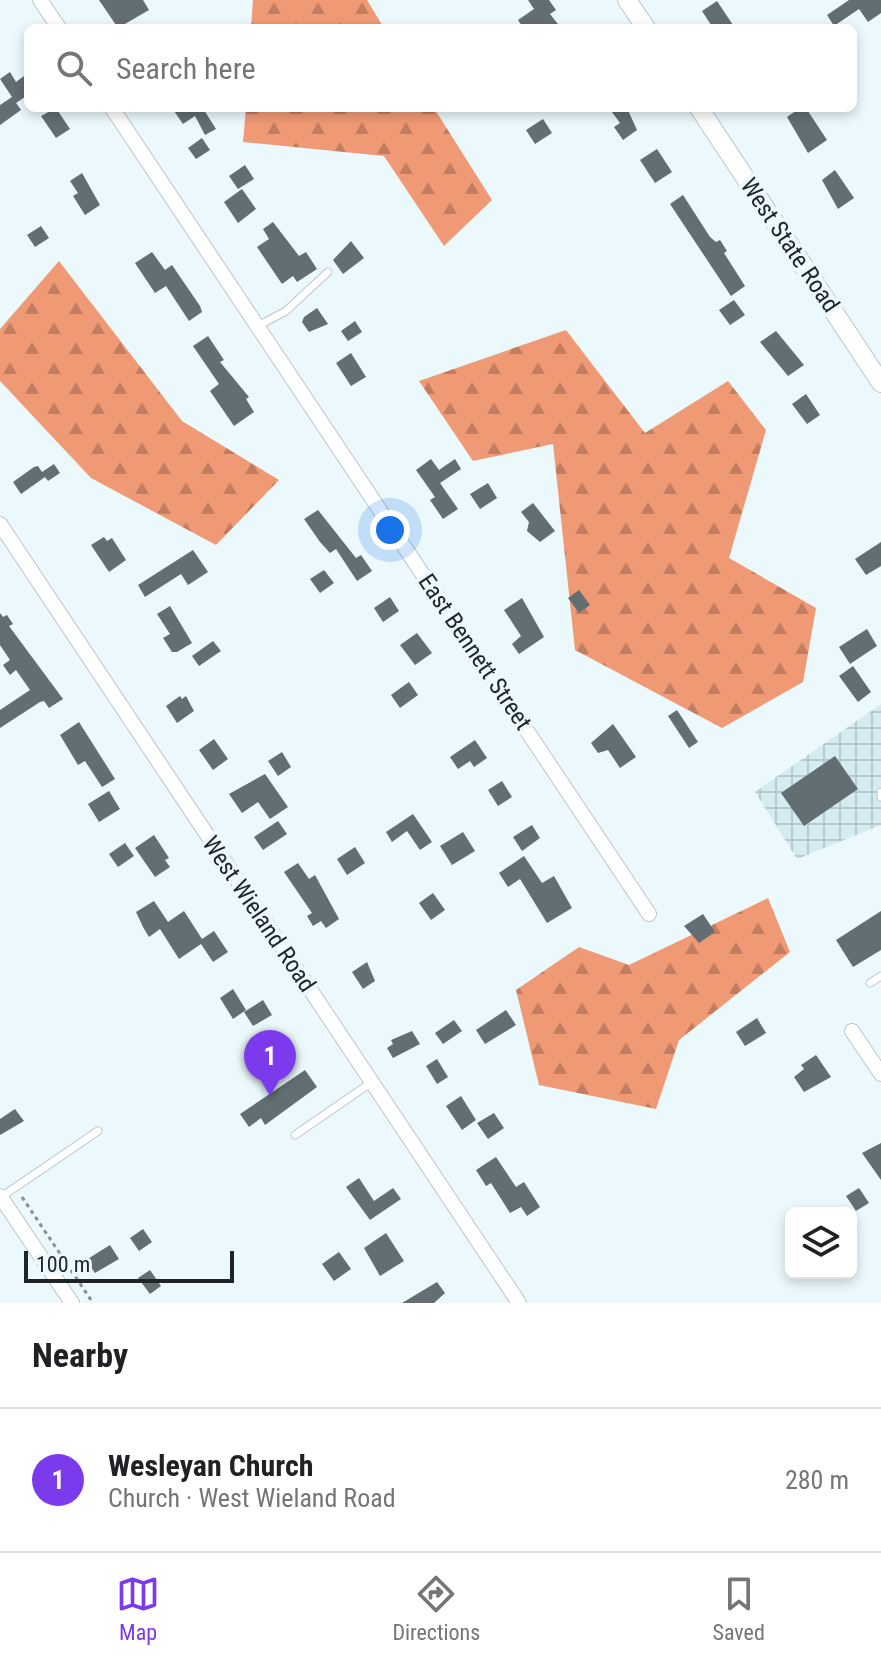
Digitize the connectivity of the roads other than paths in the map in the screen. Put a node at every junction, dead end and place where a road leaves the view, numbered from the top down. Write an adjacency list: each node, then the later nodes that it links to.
1 (40, 0): 3 (street)
2 (627, 0): 4 (street)
3 (56, 24)
4 (643, 24)
5 (115, 112): 8 (street, East Bennett Street)
6 (702, 112): 9 (street, West State Road)
7 (328, 272): 8 (lane)
8 (258, 326): 11 (street, East Bennett Street)
9 (881, 383)
10 (0, 524): 16 (street, West Wieland Road)
11 (649, 914)
12 (881, 976): 13 (lane)
13 (870, 983)
14 (852, 1031): 15 (street)
15 (881, 1074)
16 (372, 1082): 18 (lane); 21 (street, West Wieland Road)
17 (98, 1131): 19 (lane)
18 (295, 1135)
19 (0, 1196): 20 (street)
20 (72, 1303)
21 (519, 1303)

